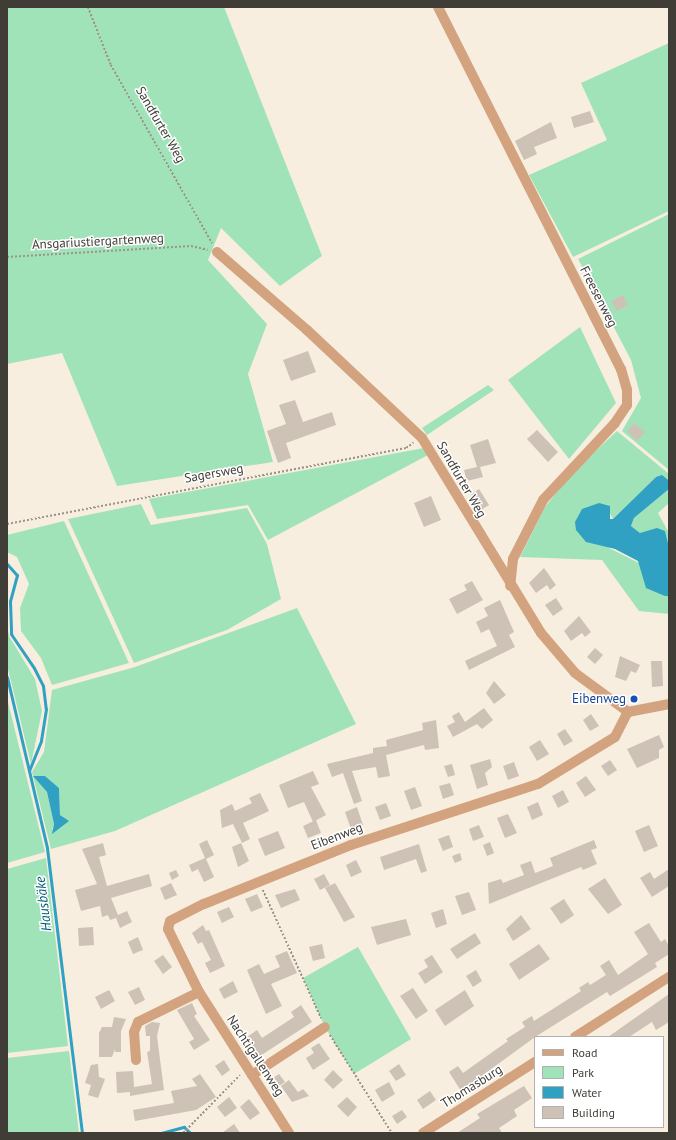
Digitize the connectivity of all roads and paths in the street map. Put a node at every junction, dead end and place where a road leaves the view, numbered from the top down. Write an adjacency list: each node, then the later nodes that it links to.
1 (88, 7): 3 (path, Sandfurter Weg)
2 (438, 7): 7 (street, Freesenweg)
3 (217, 252): 4 (path, Ansgariustiergartenweg); 5 (street, Sandfurter Weg)
4 (7, 257)
5 (422, 438): 6 (path, Sagersweg); 7 (street, Sandfurter Weg)
6 (7, 524)
7 (510, 586): 9 (street, Sandfurter Weg)
8 (669, 704): 9 (street)
9 (628, 712): 10 (street, Eibenweg)
10 (260, 881): 11 (street, Eibenweg); 14 (path)
11 (173, 940): 13 (street, Nachtigallenweg)
12 (669, 977): 15 (street)
13 (199, 992): 16 (street); 18 (street, Nachtigallenweg)
14 (325, 1027): 18 (street); 21 (path)
15 (577, 1036)
16 (136, 1060)
17 (534, 1063): 22 (street, Thomasburg)
18 (249, 1071): 19 (path); 20 (street, Nachtigallenweg)
19 (184, 1132)
20 (289, 1133)
21 (392, 1133)
22 (423, 1133)

